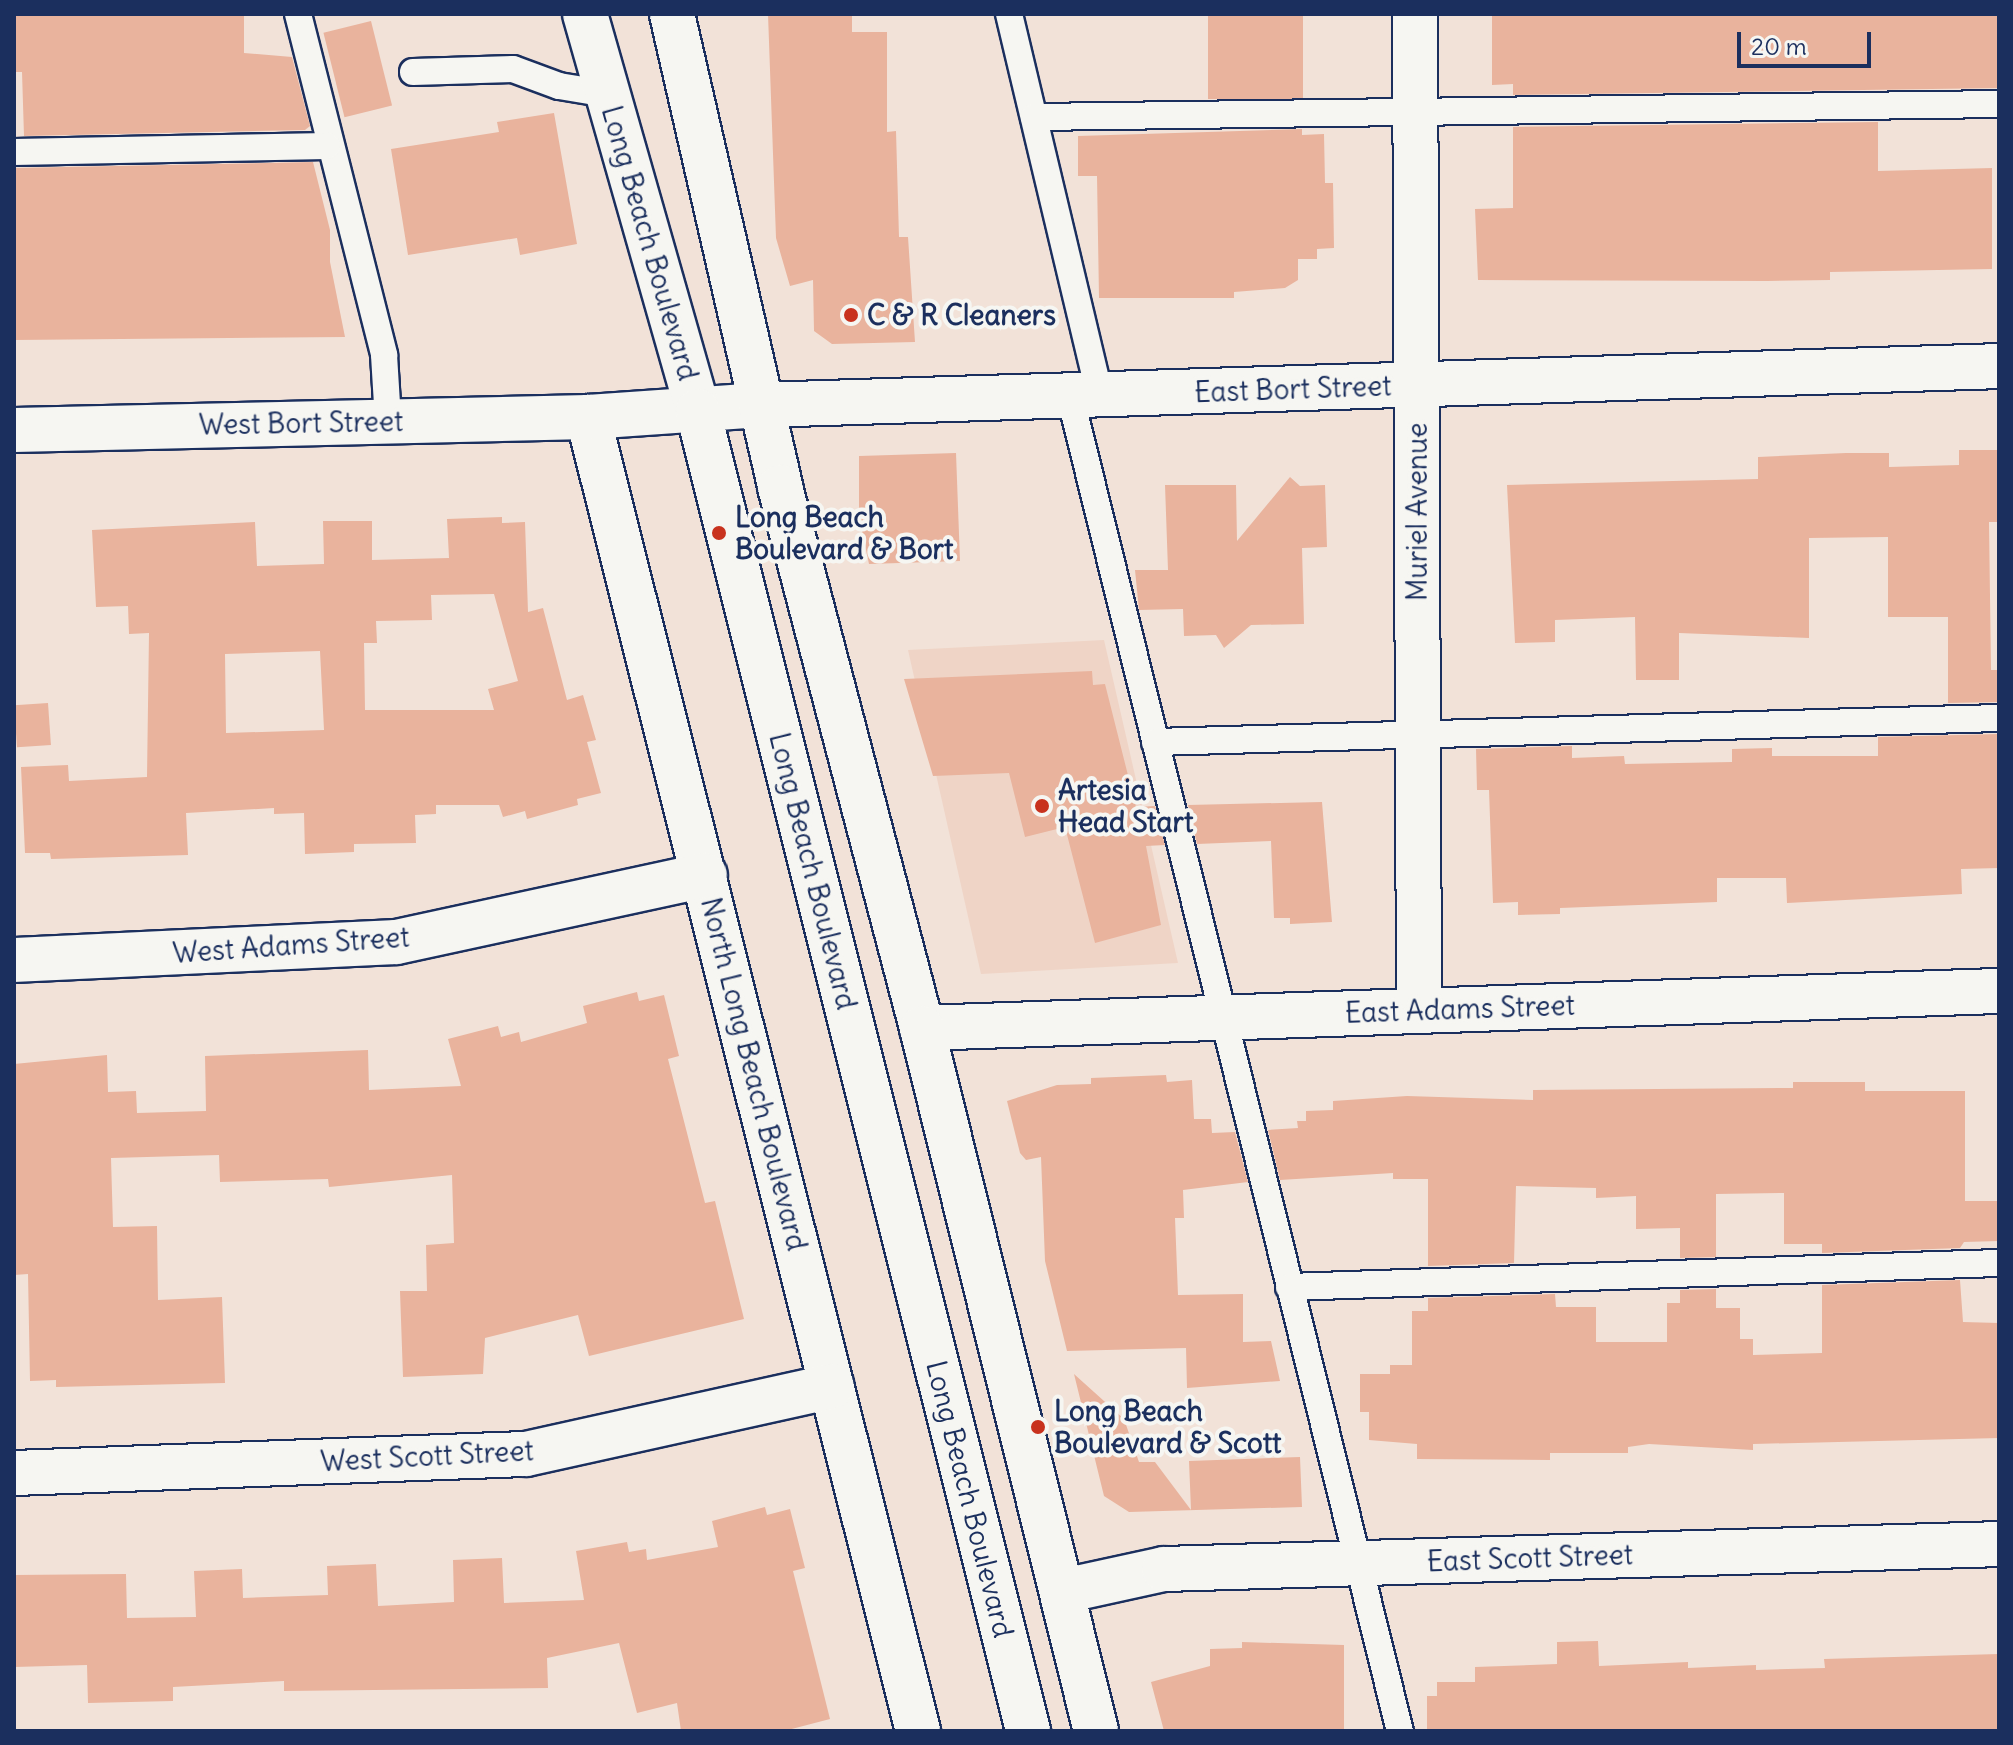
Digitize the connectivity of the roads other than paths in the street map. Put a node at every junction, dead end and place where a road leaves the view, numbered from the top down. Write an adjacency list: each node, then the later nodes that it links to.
1 (298, 14): 11 (lane)
2 (585, 14): 7 (street, Long Beach Boulevard)
3 (672, 14): 16 (street)
4 (1009, 14): 10 (lane)
5 (1415, 14): 9 (street, Muriel Avenue)
6 (413, 72): 7 (lane)
7 (608, 94): 17 (street, Long Beach Boulevard)
8 (1999, 104): 9 (lane)
9 (1415, 112): 10 (lane); 14 (street, Muriel Avenue)
10 (1034, 117): 15 (lane)
11 (327, 146): 12 (lane); 19 (lane)
12 (14, 152)
13 (1999, 366): 14 (street, East Bort Street)
14 (1416, 385): 15 (street, East Bort Street); 22 (street, Muriel Avenue)
15 (1085, 396): 16 (street, East Bort Street); 23 (lane)
16 (761, 405): 17 (street, East Bort Street); 29 (street)
17 (698, 411): 18 (street, East Bort Street); 38 (street, Long Beach Boulevard)
18 (588, 417): 19 (street, West Bort Street); 24 (street, North Long Beach Boulevard)
19 (388, 421): 20 (street, West Bort Street)
20 (14, 430)
21 (1999, 718): 22 (lane)
22 (1418, 738): 23 (lane); 27 (street, Muriel Avenue)
23 (1155, 742): 28 (lane)
24 (705, 875): 25 (street, West Adams Street); 32 (street, North Long Beach Boulevard)
25 (14, 960)
26 (1999, 991): 27 (street, East Adams Street)
27 (1419, 1011): 28 (street, East Adams Street)
28 (1221, 1017): 29 (street, East Adams Street); 31 (lane)
29 (922, 1028): 36 (street)
30 (1999, 1263): 31 (lane)
31 (1289, 1287): 35 (lane)
32 (832, 1386): 33 (street, West Scott Street); 37 (street, North Long Beach Boulevard)
33 (14, 1473)
34 (1999, 1544): 35 (street, East Scott Street)
35 (1358, 1563): 36 (street, East Scott Street); 40 (lane)
36 (1063, 1591): 39 (street)
37 (918, 1731)
38 (1028, 1731)
39 (1096, 1731)
40 (1400, 1731)

